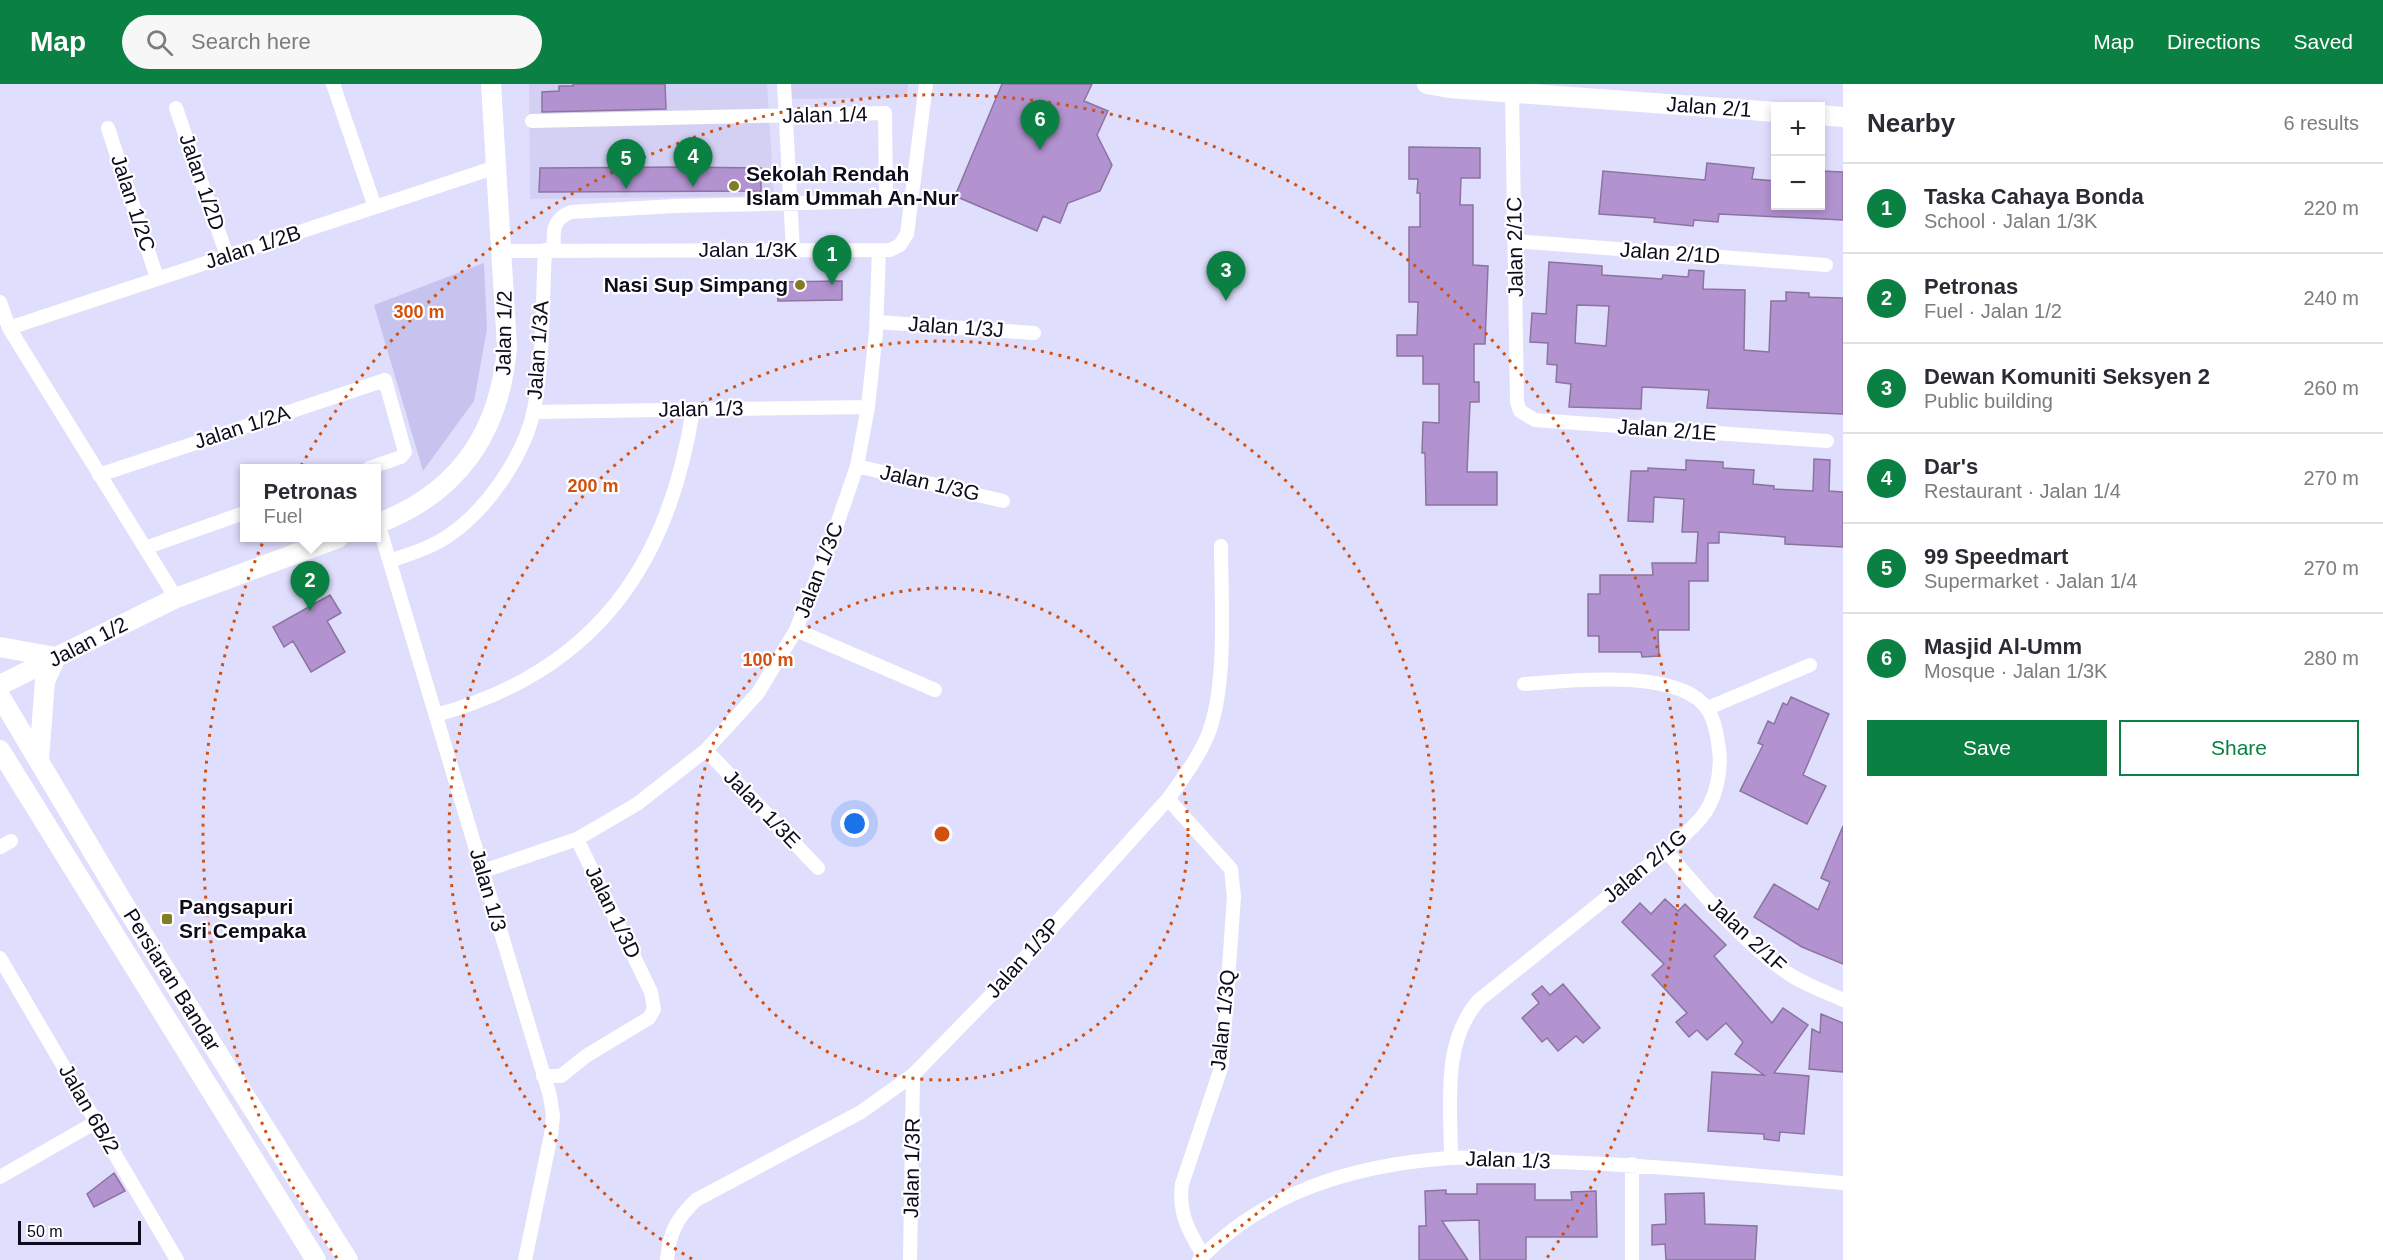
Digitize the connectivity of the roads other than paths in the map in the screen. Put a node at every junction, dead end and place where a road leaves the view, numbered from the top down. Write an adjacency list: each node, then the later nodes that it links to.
1 (333, 84): 16 (street)
2 (491, 84): 14 (main road, Jalan 1/2)
3 (783, 84): 10 (street)
4 (926, 84): 21 (street, Jalan 1/3K)
5 (1426, 84): 6 (main road, Jalan 2/1)
6 (1501, 89): 8 (main road, Jalan 2/1); 17 (street, Jalan 2/1C)
7 (176, 108): 22 (street, Jalan 1/2D)
8 (1771, 112)
9 (1825, 115): 11 (main road)
10 (785, 116): 12 (street, Jalan 1/4); 15 (street); 15 (street, Jalan 1/4)
11 (1843, 117)
12 (532, 121)
13 (108, 128): 24 (street, Jalan 1/2C)
14 (496, 167): 16 (street, Jalan 1/2B); 19 (main road, Jalan 1/2)
15 (788, 203): 18 (street, Jalan 1/4); 20 (street)
16 (375, 207): 22 (street, Jalan 1/2B)
17 (1514, 241): 23 (street, Jalan 2/1D); 29 (street, Jalan 2/1C)
18 (549, 250): 19 (street, Jalan 1/3K); 20 (street, Jalan 1/3K); 32 (street, Jalan 1/3A)
19 (502, 251): 39 (main road, Jalan 1/2)
20 (793, 251): 21 (street, Jalan 1/3K)
21 (879, 251): 26 (street, Jalan 1/3C)
22 (227, 255): 24 (street, Jalan 1/2B)
23 (1826, 265)
24 (158, 278): 27 (street, Jalan 1/2B)
25 (0, 302): 27 (street)
26 (877, 322): 28 (street, Jalan 1/3J); 30 (street, Jalan 1/3C)
27 (9, 328): 36 (street)
28 (1034, 333)
29 (1517, 402): 33 (street, Jalan 2/1E)
30 (868, 407): 31 (street, Jalan 1/3); 35 (street, Jalan 1/3C)
31 (693, 410): 32 (street, Jalan 1/3); 55 (street)
32 (533, 412): 44 (street, Jalan 1/3A)
33 (1827, 441)
34 (381, 464): 36 (street, Jalan 1/2A)
35 (857, 466): 37 (street, Jalan 1/3G); 46 (street, Jalan 1/3C)
36 (99, 475): 43 (street)
37 (1004, 501)
38 (240, 514): 43 (street)
39 (381, 522)
40 (381, 535): 44 (street, Jalan 1/3)
41 (325, 542): 45 (main road, Jalan 1/2)
42 (1221, 546): 59 (street, Jalan 1/3P)
43 (145, 548): 45 (street)
44 (390, 561): 55 (street, Jalan 1/3)
45 (176, 598): 48 (main road, Jalan 1/2)
46 (796, 630): 52 (street); 57 (street, Jalan 1/3C)
47 (0, 647): 48 (main road)
48 (56, 657): 51 (main road, Jalan 1/2); 58 (main road)
49 (1810, 664): 54 (street)
50 (1524, 684): 54 (street)
51 (0, 685)
52 (935, 690)
53 (0, 696): 58 (main road, Persiaran Bandar)
54 (1708, 708): 61 (street, Jalan 2/1G)
55 (436, 715): 63 (street, Jalan 1/3)
56 (0, 750): 75 (main road, Persiaran Bandar)
57 (706, 750): 60 (street, Jalan 1/3C); 62 (street, Jalan 1/3E)
58 (39, 759): 76 (main road, Persiaran Bandar)
59 (1168, 799): 67 (street, Jalan 1/3P); 74 (street, Jalan 1/3Q)
60 (578, 839): 63 (street, Jalan 1/3C); 66 (street, Jalan 1/3D)
61 (1666, 851): 65 (street, Jalan 2/1F); 69 (street, Jalan 2/1G)
62 (818, 868)
63 (483, 871): 66 (street, Jalan 1/3)
64 (0, 958): 68 (street, Jalan 6B/2)
65 (1843, 1000)
66 (543, 1076): 77 (street, Jalan 1/3)
67 (913, 1076): 78 (street, Jalan 1/3P); 79 (street, Jalan 1/3R)
68 (96, 1122): 71 (street); 73 (street, Jalan 6B/2)
69 (1450, 1158): 70 (street, Jalan 1/3); 74 (street, Jalan 1/3)
70 (1632, 1164): 72 (street, Jalan 1/3); 80 (street)
71 (0, 1177)
72 (1843, 1183)
73 (170, 1258)
74 (1201, 1258)
75 (316, 1260)
76 (348, 1260)
77 (525, 1260)
78 (667, 1260)
79 (910, 1260)
80 (1632, 1260)

